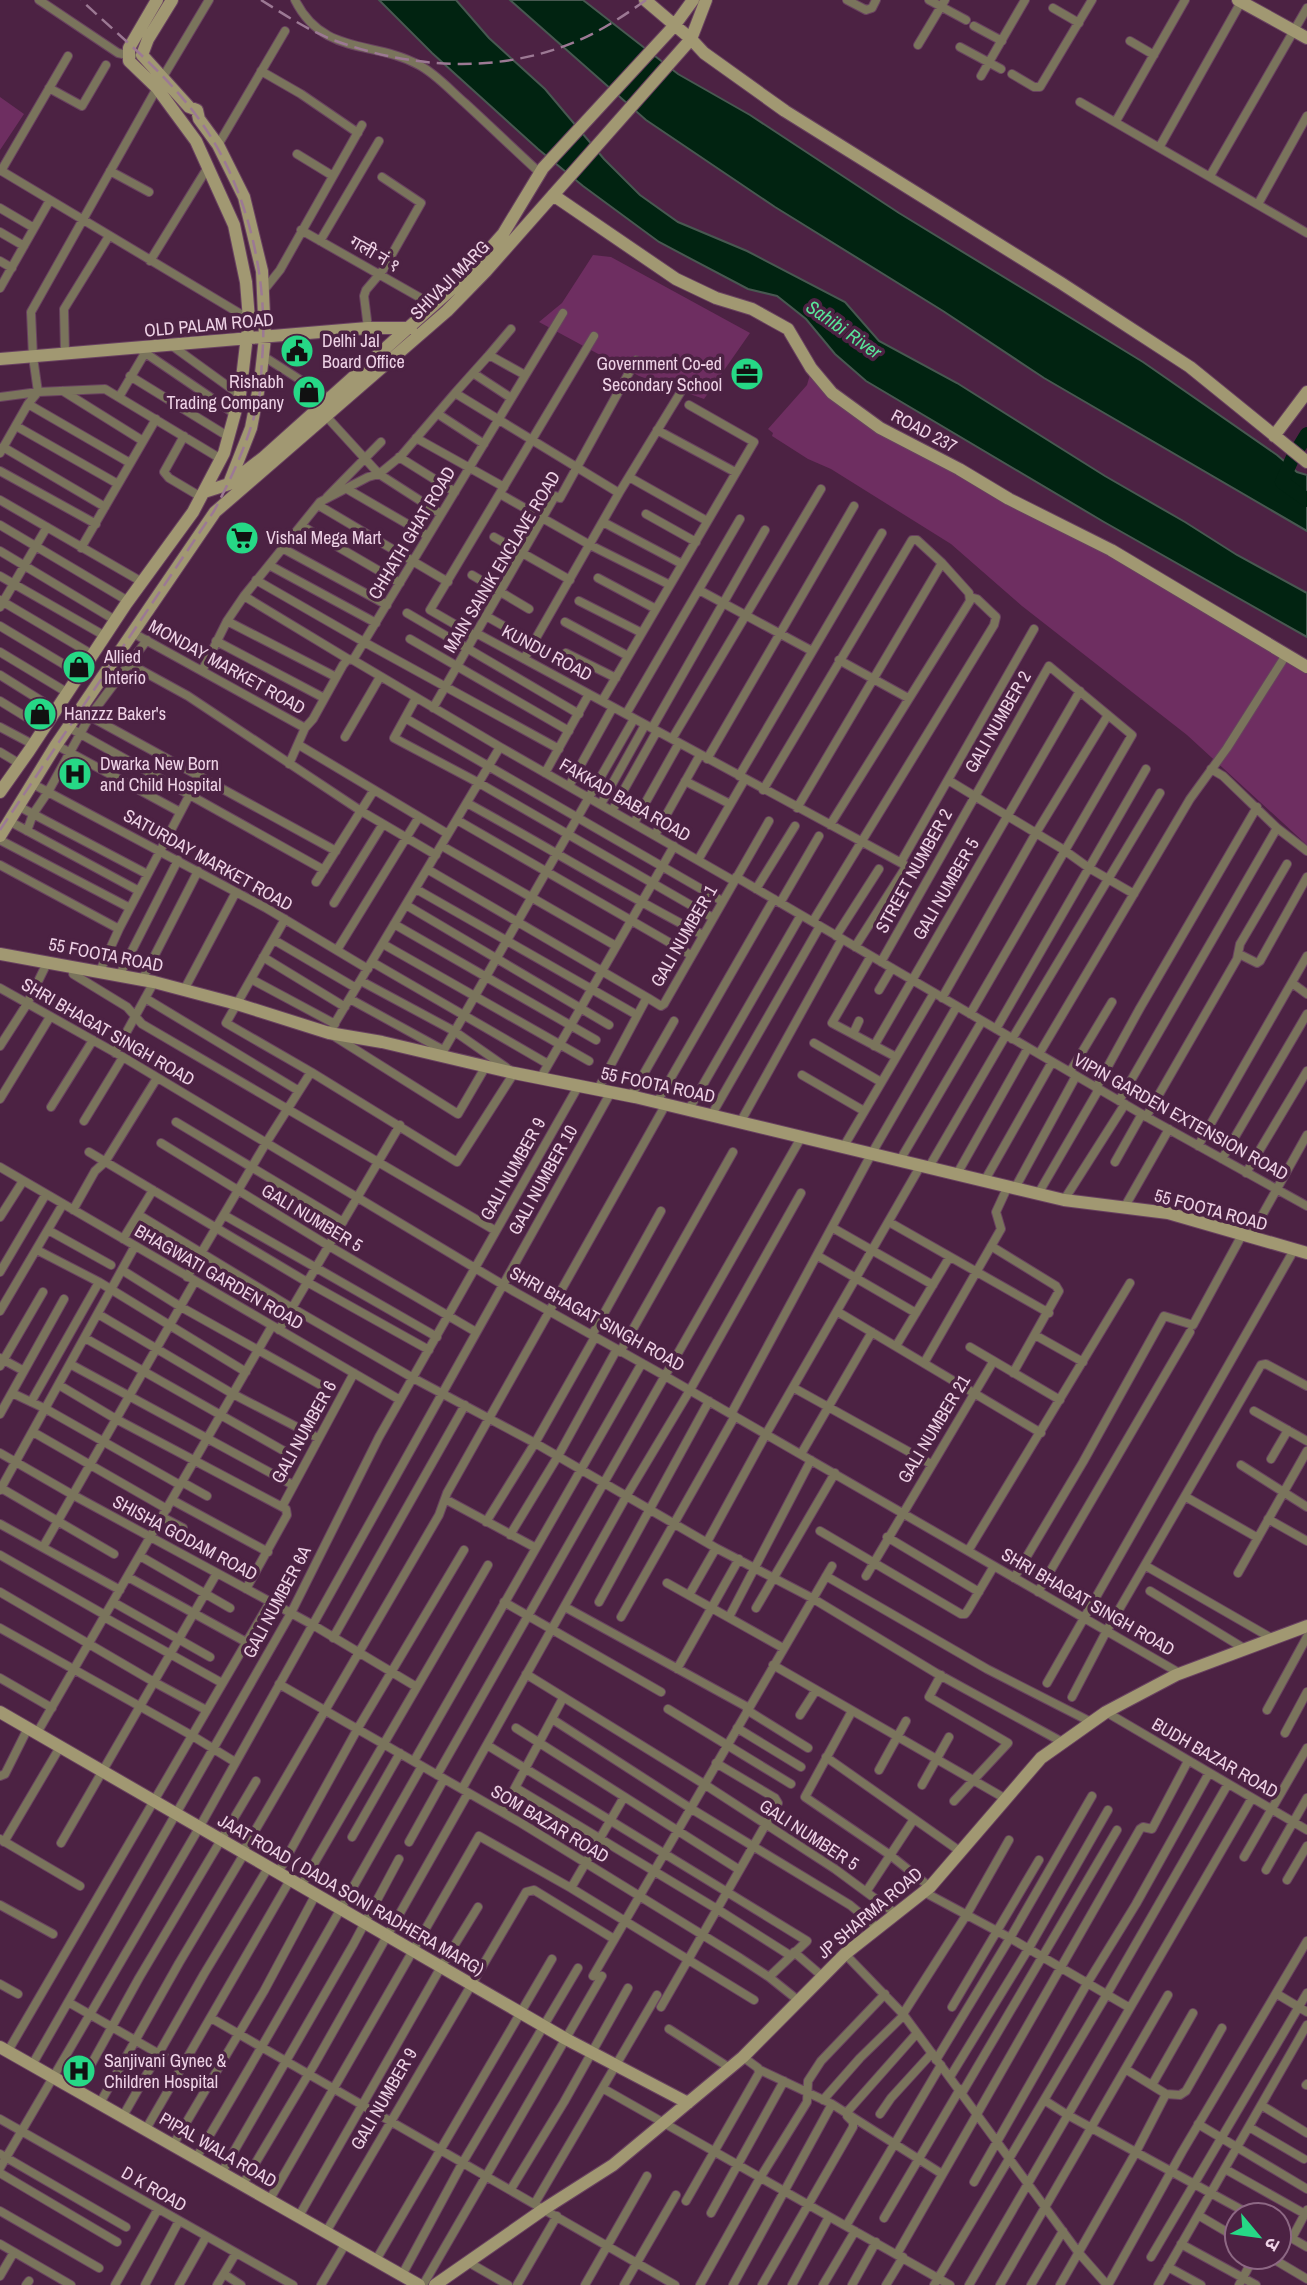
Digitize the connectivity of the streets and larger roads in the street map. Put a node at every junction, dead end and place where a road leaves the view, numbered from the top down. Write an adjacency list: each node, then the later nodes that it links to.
1 (39, 0): 34 (street)
2 (158, 0): 34 (street)
3 (172, 0): 31 (street)
4 (209, 0): 41 (street)
5 (295, 0): 52 (street)
6 (645, 0): 22 (street)
7 (693, 0): 22 (street, SHIVAJI MARG)
8 (706, 0): 26 (street, SHIVAJI MARG)
9 (846, 0): 10 (street)
10 (876, 0)
11 (929, 0): 16 (street)
12 (1026, 0): 27 (street)
13 (1092, 0): 20 (street)
14 (1185, 0): 32 (street)
15 (1240, 1): 24 (street); 48 (street)
16 (943, 3): 19 (street); 29 (street)
17 (1053, 8): 20 (street)
18 (1307, 8): 24 (street)
19 (966, 20)
20 (1079, 23): 39 (street)
21 (974, 26): 27 (street)
22 (672, 28): 26 (street); 52 (street, SHIVAJI MARG)
23 (285, 31): 38 (street)
24 (1294, 31): 25 (street); 55 (street)
25 (1307, 38)
26 (689, 41): 58 (street, SHIVAJI MARG); 116 (street)
27 (1002, 41): 35 (street)
28 (1130, 41): 32 (street)
29 (919, 45)
30 (960, 47): 35 (street)
31 (142, 55): 34 (street); 41 (street)
32 (1154, 55): 45 (street)
33 (68, 56): 42 (street)
34 (128, 57): 41 (street)
35 (989, 62): 37 (street); 40 (street)
36 (106, 65): 42 (street)
37 (1001, 69)
38 (261, 71): 47 (street); 54 (street)
39 (1012, 74)
40 (981, 76)
41 (160, 82): 47 (street); 50 (street); 51 (street)
42 (49, 88): 53 (street)
43 (1080, 102): 45 (street)
44 (1307, 116): 60 (street)
45 (1116, 121): 48 (street)
46 (379, 141): 68 (street)
47 (218, 145): 75 (street)
48 (1160, 146): 55 (street)
49 (297, 154): 54 (street)
50 (208, 167): 71 (street); 78 (street)
51 (110, 171): 57 (street); 62 (street)
52 (542, 171): 76 (street, SHIVAJI MARG)
53 (1, 174): 59 (street)
54 (333, 176): 64 (street)
55 (1210, 176): 60 (street)
56 (382, 177): 73 (street)
57 (149, 192)
58 (553, 195): 81 (street, SHIVAJI MARG); 220 (street, ROAD 237)
59 (50, 200): 62 (street); 63 (street)
60 (1258, 204): 66 (street)
61 (0, 208): 63 (street)
62 (82, 220): 67 (street); 89 (street)
63 (34, 228): 69 (street)
64 (301, 230): 68 (street, गली नं १); 75 (street)
65 (0, 232): 69 (street)
66 (1307, 233)
67 (109, 236): 71 (street); 87 (street)
68 (320, 241): 73 (street, गली नं १)
69 (24, 246): 72 (street)
70 (0, 261): 72 (street)
71 (150, 261): 78 (street)
72 (12, 268): 74 (street)
73 (379, 275): 76 (street, गली नं १); 79 (street)
74 (0, 288)
75 (264, 290): 83 (street)
76 (433, 305): 81 (street, SHIVAJI MARG)
77 (563, 313): 94 (street, CHHATH GHAT ROAD)
78 (249, 318): 84 (street)
79 (368, 328): 81 (street, OLD PALAM ROAD); 83 (street, OLD PALAM ROAD)
80 (511, 329): 88 (street)
81 (414, 331): 105 (street, SHIVAJI MARG); 110 (street, SHIVAJI MARG)
82 (594, 336): 121 (street)
83 (265, 338): 84 (street, OLD PALAM ROAD); 90 (street)
84 (246, 339): 85 (street, OLD PALAM ROAD); 101 (street)
85 (172, 345): 86 (street, OLD PALAM ROAD); 101 (street)
86 (141, 350): 87 (street, OLD PALAM ROAD); 95 (street); 108 (street)
87 (65, 354): 89 (street, OLD PALAM ROAD)
88 (489, 355): 93 (street); 94 (street)
89 (33, 356): 91 (street, OLD PALAM ROAD); 98 (street)
90 (263, 356): 105 (street); 136 (street)
91 (0, 359)
92 (636, 360): 130 (street, MAIN SAINIK ENCLAVE ROAD)
93 (473, 373): 100 (street); 104 (street)
94 (525, 375): 104 (street, CHHATH GHAT ROAD)
95 (130, 376): 103 (street); 117 (street)
96 (685, 384): 114 (street)
97 (63, 391): 98 (street); 103 (street); 119 (street)
98 (38, 392): 102 (street); 106 (street)
99 (1307, 392): 116 (street)
100 (456, 393): 109 (street); 112 (street)
101 (240, 395): 108 (street)
102 (0, 397)
103 (119, 397): 111 (street)
104 (511, 398): 112 (street, CHHATH GHAT ROAD)
105 (330, 399): 136 (street, SHIVAJI MARG)
106 (28, 404): 113 (street); 128 (street)
107 (689, 405): 132 (street)
108 (235, 414): 117 (street)
109 (438, 414): 118 (street); 122 (street)
110 (326, 416): 126 (street); 148 (street, SHIVAJI MARG)
111 (156, 419): 115 (street); 119 (street)
112 (499, 419): 121 (street); 122 (street, CHHATH GHAT ROAD)
113 (16, 426): 123 (street); 135 (street)
114 (657, 430): 132 (street); 134 (street)
115 (184, 436): 125 (street); 142 (street)
116 (1275, 436): 127 (street)
117 (229, 437): 125 (street)
118 (416, 438): 124 (street); 129 (street)
119 (143, 441): 128 (street)
120 (381, 442): 126 (street)
121 (532, 442): 130 (street); 139 (street)
122 (484, 444): 129 (street, CHHATH GHAT ROAD)
123 (2, 450): 145 (street)
124 (399, 457): 133 (street); 140 (street)
125 (221, 458): 142 (street)
126 (365, 458): 133 (street); 144 (street)
127 (1307, 462)
128 (130, 463): 135 (street)
129 (469, 468): 139 (street); 140 (street, CHHATH GHAT ROAD)
130 (576, 469): 141 (street); 151 (street, MAIN SAINIK ENCLAVE ROAD)
131 (0, 471): 155 (street)
132 (735, 472): 153 (street)
133 (379, 474): 137 (street); 149 (street)
134 (629, 477): 141 (street); 153 (street)
135 (118, 484): 145 (street)
136 (229, 484): 142 (street, SHIVAJI MARG); 148 (street)
137 (347, 489): 144 (street); 161 (street)
138 (821, 489): 197 (street)
139 (502, 491): 151 (street); 181 (street)
140 (455, 492): 149 (street, CHHATH GHAT ROAD)
141 (619, 493): 154 (street)
142 (203, 494): 147 (street)
143 (0, 500): 158 (street)
144 (321, 503): 157 (street); 170 (street)
145 (105, 506): 155 (street)
146 (854, 506): 208 (street)
147 (193, 512): 148 (street); 180 (street)
148 (215, 512): 205 (street, SHIVAJI MARG)
149 (441, 514): 161 (street, CHHATH GHAT ROAD)
150 (646, 514): 163 (street)
151 (543, 517): 164 (street); 169 (street, MAIN SAINIK ENCLAVE ROAD)
152 (740, 519): 185 (street)
153 (707, 521): 163 (street)
154 (603, 522): 164 (street); 172 (street)
155 (96, 523): 166 (street)
156 (0, 525): 165 (street)
157 (302, 526): 167 (street); 182 (street)
158 (47, 527): 165 (street); 166 (street)
159 (765, 530): 192 (street)
160 (881, 533): 216 (street)
161 (428, 536): 170 (street, CHHATH GHAT ROAD)
162 (494, 537): 169 (street)
163 (696, 542): 172 (street)
164 (590, 545): 179 (street); 184 (street)
165 (35, 546): 174 (street); 189 (street)
166 (81, 548): 180 (street)
167 (284, 549): 173 (street); 193 (street)
168 (0, 551): 174 (street)
169 (522, 554): 179 (street); 186 (street, MAIN SAINIK ENCLAVE ROAD)
170 (414, 560): 181 (street); 182 (street, CHHATH GHAT ROAD)
171 (942, 563): 188 (street); 225 (street); 235 (street)
172 (682, 564): 184 (street)
173 (269, 565): 178 (street); 202 (street)
174 (24, 566): 183 (street); 199 (street)
175 (472, 575): 186 (street)
176 (0, 576): 183 (street)
177 (597, 578): 195 (street)
178 (256, 580): 187 (street); 214 (street)
179 (570, 580): 224 (street)
180 (142, 582): 189 (street)
181 (448, 582): 209 (street, KUNDU ROAD)
182 (400, 583): 193 (street, CHHATH GHAT ROAD)
183 (13, 585): 191 (street); 210 (street)
184 (670, 585): 195 (street)
185 (699, 590): 192 (street); 251 (street)
186 (500, 592): 194 (street); 198 (street, MAIN SAINIK ENCLAVE ROAD)
187 (244, 596): 200 (street); 223 (street, FAKKAD BABA ROAD)
188 (970, 597): 242 (street); 320 (street)
189 (128, 601): 199 (street)
190 (579, 601): 207 (street)
191 (1, 603): 219 (street)
192 (723, 603): 197 (street); 257 (street)
193 (387, 605): 202 (street, CHHATH GHAT ROAD)
194 (529, 609)
195 (656, 609): 207 (street)
196 (407, 613): 215 (street)
197 (746, 615): 208 (street); 261 (street)
198 (486, 616): 206 (street); 209 (street, MAIN SAINIK ENCLAVE ROAD)
199 (116, 620): 210 (street)
200 (227, 621): 213 (street); 232 (street)
201 (565, 622): 221 (street)
202 (376, 624): 214 (street, CHHATH GHAT ROAD)
203 (0, 626): 230 (street)
204 (1034, 629): 278 (street)
205 (133, 633): 212 (street, MONDAY MARKET ROAD); 222 (street, SHIVAJI MARG)
206 (516, 633)
207 (642, 633): 221 (street)
208 (780, 633): 216 (street); 269 (street)
209 (475, 635): 215 (street, MAIN SAINIK ENCLAVE ROAD); 224 (street, KUNDU ROAD)
210 (105, 636): 219 (street)
211 (410, 639): 227 (street)
212 (147, 640): 226 (street); 229 (street, MONDAY MARKET ROAD)
213 (216, 640): 229 (street); 240 (street)
214 (364, 642): 223 (street, CHHATH GHAT ROAD); 236 (street)
215 (467, 650): 227 (street, MAIN SAINIK ENCLAVE ROAD); 249 (street)
216 (812, 651): 277 (street)
217 (0, 652): 238 (street)
218 (566, 653): 234 (street)
219 (93, 655): 230 (street)
220 (1286, 655): 228 (street, ROAD 237); 274 (street)
221 (628, 656): 234 (street)
222 (117, 657): 226 (street); 248 (street, SHIVAJI MARG)
223 (351, 659): 232 (street, CHHATH GHAT ROAD); 233 (street, FAKKAD BABA ROAD)
224 (524, 659): 239 (street, KUNDU ROAD)
225 (839, 660): 235 (street); 284 (street)
226 (130, 665): 248 (street); 271 (street)
227 (457, 666): 236 (street, MAIN SAINIK ENCLAVE ROAD); 258 (street)
228 (1307, 667)
229 (202, 671): 256 (street, MONDAY MARKET ROAD)
230 (80, 674): 238 (street)
231 (0, 676): 247 (street)
232 (336, 677): 240 (street, CHHATH GHAT ROAD)
233 (380, 677): 241 (street, FAKKAD BABA ROAD); 260 (street)
234 (615, 678): 244 (street)
235 (872, 679): 242 (street); 296 (street)
236 (446, 686): 246 (street, MAIN SAINIK ENCLAVE ROAD); 266 (street)
237 (1080, 691): 250 (street); 289 (street, GALI NUMBER 2); 301 (street, GALI NUMBER 5)
238 (68, 692): 247 (street)
239 (589, 694): 244 (street, KUNDU ROAD); 249 (street)
240 (324, 698): 256 (street, CHHATH GHAT ROAD)
241 (416, 698): 246 (street, FAKKAD BABA ROAD); 252 (street)
242 (908, 698): 309 (street)
243 (0, 701): 255 (street)
244 (602, 701): 245 (street, KUNDU ROAD)
245 (613, 707): 251 (street, KUNDU ROAD); 282 (street)
246 (433, 708): 265 (street, FAKKAD BABA ROAD)
247 (57, 710): 255 (street)
248 (85, 714): 254 (street, SHIVAJI MARG); 259 (street); 276 (street)
249 (579, 714): 258 (street)
250 (1108, 715): 313 (street); 324 (street)
251 (630, 716): 257 (street, KUNDU ROAD); 290 (street)
252 (405, 718): 272 (street); 281 (street)
253 (0, 727): 262 (street)
254 (68, 727): 259 (street); 263 (street, SHIVAJI MARG)
255 (44, 728): 262 (street)
256 (305, 728): 264 (street, CHHATH GHAT ROAD)
257 (651, 728): 261 (street, KUNDU ROAD); 292 (street); 298 (street)
258 (569, 731): 266 (street)
259 (81, 734): 268 (street); 288 (street)
260 (345, 737)
261 (675, 741): 269 (street, KUNDU ROAD); 308 (street)
262 (34, 745): 270 (street)
263 (56, 745): 268 (street); 280 (street, SHIVAJI MARG)
264 (299, 745): 271 (street, CHHATH GHAT ROAD); 283 (street)
265 (500, 747): 272 (street); 275 (street, FAKKAD BABA ROAD)
266 (559, 749): 275 (street)
267 (0, 752): 270 (street)
268 (71, 753): 286 (street); 299 (street)
269 (703, 757): 277 (street, KUNDU ROAD); 279 (street)
270 (20, 764): 285 (street)
271 (289, 764): 297 (street)
272 (489, 767): 281 (street); 303 (street)
273 (1146, 769): 335 (street)
274 (1212, 769): 295 (street); 351 (street)
275 (545, 773): 282 (street, FAKKAD BABA ROAD)
276 (200, 775): 288 (street); 325 (street)
277 (742, 778): 284 (street, KUNDU ROAD); 293 (street)
278 (948, 780): 289 (street); 331 (street)
279 (685, 781): 293 (street); 316 (street)
280 (32, 783): 286 (street, SATURDAY MARKET ROAD); 294 (street, SHIVAJI MARG)
281 (479, 783): 291 (street); 315 (street)
282 (569, 786): 290 (street, FAKKAD BABA ROAD)
283 (374, 790): 297 (street); 302 (street)
284 (763, 790): 296 (street, KUNDU ROAD)
285 (0, 792)
286 (48, 792): 300 (street); 323 (street, SATURDAY MARKET ROAD)
287 (1160, 793): 344 (street)
288 (190, 794): 299 (street); 338 (street)
289 (974, 795): 301 (street); 383 (street, STREET NUMBER 2)
290 (589, 797): 292 (street, FAKKAD BABA ROAD); 303 (street)
291 (467, 803): 304 (street); 327 (street)
292 (601, 804): 298 (street, FAKKAD BABA ROAD)
293 (730, 804): 329 (street)
294 (18, 806): 300 (street); 305 (street, SHIVAJI MARG)
295 (1257, 807): 311 (street); 452 (street)
296 (797, 808): 309 (street, KUNDU ROAD)
297 (361, 811): 307 (street); 325 (street)
298 (612, 811): 308 (street, FAKKAD BABA ROAD)
299 (180, 812): 323 (street)
300 (33, 814): 312 (street); 341 (street)
301 (1007, 815): 313 (street); 392 (street, GALI NUMBER 5)
302 (419, 817): 314 (street); 318 (street)
303 (577, 817): 315 (street); 334 (street)
304 (457, 820): 314 (street); 340 (street)
305 (9, 821): 312 (street); 319 (street, SHIVAJI MARG)
306 (769, 821): 343 (street, GALI NUMBER 1)
307 (383, 824): 318 (street); 355 (street)
308 (634, 824): 316 (street, FAKKAD BABA ROAD)
309 (830, 825): 320 (street, KUNDU ROAD)
310 (795, 826): 348 (street)
311 (1277, 828): 326 (street); 458 (street)
312 (27, 831): 349 (street)
313 (1036, 833): 324 (street); 405 (street)
314 (449, 834): 321 (street)
315 (567, 834): 327 (street); 346 (street)
316 (655, 835): 322 (street, FAKKAD BABA ROAD)
317 (819, 836): 354 (street)
318 (406, 837): 328 (street); 374 (street)
319 (0, 838): 358 (street)
320 (862, 841): 331 (street, KUNDU ROAD); 365 (street)
321 (442, 846): 328 (street); 352 (street)
322 (674, 846): 329 (street, FAKKAD BABA ROAD); 334 (street)
323 (159, 850): 330 (street, SATURDAY MARKET ROAD); 341 (street)
324 (1064, 850): 335 (street); 413 (street)
325 (336, 851): 338 (street)
326 (1307, 851)
327 (557, 852): 340 (street); 356 (street)
328 (436, 855): 336 (street)
329 (698, 859): 343 (street, FAKKAD BABA ROAD)
330 (178, 860): 339 (street, SATURDAY MARKET ROAD); 389 (street)
331 (901, 862): 373 (street)
332 (1287, 864): 376 (street)
333 (0, 865): 366 (street)
334 (662, 867): 346 (street); 353 (street)
335 (1089, 868): 344 (street); 424 (street)
336 (427, 869): 347 (street); 363 (street)
337 (878, 869): 368 (street)
338 (324, 870): 345 (street)
339 (198, 871): 350 (street, SATURDAY MARKET ROAD); 393 (street)
340 (545, 873): 352 (street); 362 (street)
341 (147, 874): 349 (street)
342 (1307, 877): 376 (street)
343 (735, 879): 348 (street, FAKKAD BABA ROAD); 353 (street, GALI NUMBER 1)
344 (1108, 879): 351 (street); 427 (street)
345 (316, 883)
346 (652, 883): 356 (street); 360 (street)
347 (416, 889): 357 (street); 369 (street)
348 (756, 889): 354 (street, FAKKAD BABA ROAD)
349 (139, 891): 358 (street)
350 (236, 892): 361 (street, SATURDAY MARKET ROAD); 398 (street)
351 (1135, 894): 436 (street)
352 (530, 899): 363 (street); 372 (street)
353 (722, 901): 360 (street, GALI NUMBER 1)
354 (777, 901): 359 (street, FAKKAD BABA ROAD); 457 (street)
355 (334, 903)
356 (641, 903): 362 (street); 367 (street)
357 (406, 905): 364 (street); 381 (street)
358 (130, 908): 366 (street)
359 (801, 915): 365 (street, FAKKAD BABA ROAD); 460 (street)
360 (713, 918): 367 (street, GALI NUMBER 1)
361 (285, 919): 370 (street); 374 (street, SATURDAY MARKET ROAD)
362 (631, 920): 372 (street); 377 (street)
363 (516, 923): 369 (street); 387 (street)
364 (394, 924): 371 (street); 390 (street)
365 (817, 924): 368 (street, FAKKAD BABA ROAD); 463 (street)
366 (119, 929): 388 (street)
367 (703, 935): 377 (street, GALI NUMBER 1)
368 (839, 937): 373 (street, FAKKAD BABA ROAD); 466 (street)
369 (507, 939): 381 (street); 397 (street)
370 (274, 940): 380 (street); 395 (street)
371 (383, 944): 384 (street); 402 (street)
372 (616, 946): 387 (street)
373 (855, 947): 378 (street, FAKKAD BABA ROAD)
374 (337, 950): 384 (street, SATURDAY MARKET ROAD)
375 (0, 954): 382 (street, 55 FOOTA ROAD)
376 (1239, 954): 464 (street)
377 (691, 955): 404 (street, GALI NUMBER 1)
378 (870, 956): 383 (street, FAKKAD BABA ROAD); 426 (street)
379 (1307, 956): 394 (street)
380 (263, 957): 391 (street); 408 (street)
381 (496, 959): 390 (street); 411 (street)
382 (48, 961): 385 (street, 55 FOOTA ROAD); 407 (street)
383 (881, 962): 386 (street, FAKKAD BABA ROAD)
384 (370, 966): 395 (street); 412 (street, SATURDAY MARKET ROAD)
385 (73, 967): 388 (street, 55 FOOTA ROAD); 416 (street)
386 (892, 968): 392 (street, VIPIN GARDEN EXTENSION ROAD); 399 (street)
387 (601, 972): 397 (street); 404 (street)
388 (99, 973): 389 (street, 55 FOOTA ROAD)
389 (119, 976): 393 (street, 55 FOOTA ROAD)
390 (485, 978): 402 (street); 422 (street)
391 (251, 979): 409 (street); 423 (street)
392 (912, 980): 400 (street, VIPIN GARDEN EXTENSION ROAD); 433 (street, GALI NUMBER 5)
393 (148, 981): 398 (street, 55 FOOTA ROAD); 403 (street)
394 (1292, 983): 401 (street); 475 (street)
395 (358, 984): 408 (street); 425 (street)
396 (0, 988): 407 (street, SHRI BHAGAT SINGH ROAD)
397 (591, 989): 411 (street); 415 (street)
398 (184, 990): 409 (street, 55 FOOTA ROAD)
399 (879, 990)
400 (933, 993): 405 (street, VIPIN GARDEN EXTENSION ROAD); 438 (street)
401 (1307, 994)
402 (474, 997): 412 (street); 431 (street)
403 (145, 998): 416 (street); 453 (street)
404 (648, 998): 415 (street, GALI NUMBER 10)
405 (942, 998): 410 (street, VIPIN GARDEN EXTENSION ROAD)
406 (1112, 1002): 446 (street)
407 (27, 1003): 417 (street, SHRI BHAGAT SINGH ROAD); 432 (street)
408 (347, 1003): 423 (street); 435 (street)
409 (237, 1004): 423 (street, 55 FOOTA ROAD); 444 (street)
410 (957, 1006): 413 (street, VIPIN GARDEN EXTENSION ROAD); 478 (street)
411 (580, 1008): 421 (street); 422 (street)
412 (464, 1014): 425 (street); 441 (street, SATURDAY MARKET ROAD)
413 (970, 1014): 420 (street, VIPIN GARDEN EXTENSION ROAD)
414 (1307, 1014): 479 (street)
415 (637, 1015): 454 (street, GALI NUMBER 10)
416 (135, 1016): 437 (street); 461 (street)
417 (50, 1017): 428 (street, SHRI BHAGAT SINGH ROAD); 456 (street)
418 (674, 1021): 455 (street)
419 (859, 1021): 426 (street)
420 (982, 1021): 424 (street, VIPIN GARDEN EXTENSION ROAD); 480 (street)
421 (609, 1025)
422 (570, 1026): 429 (street); 431 (street)
423 (332, 1029): 435 (street, 55 FOOTA ROAD); 442 (street)
424 (996, 1029): 427 (street, VIPIN GARDEN EXTENSION ROAD)
425 (454, 1031): 435 (street); 445 (street)
426 (853, 1034): 433 (street)
427 (1009, 1037): 434 (street, VIPIN GARDEN EXTENSION ROAD); 484 (street)
428 (93, 1040): 437 (street, SHRI BHAGAT SINGH ROAD); 459 (street)
429 (596, 1040)
430 (814, 1043): 450 (street)
431 (559, 1044): 439 (street); 441 (street)
432 (0, 1046)
433 (874, 1046): 438 (street)
434 (1028, 1048): 436 (street, VIPIN GARDEN EXTENSION ROAD); 488 (street)
435 (442, 1053): 442 (street, 55 FOOTA ROAD)
436 (1039, 1054): 440 (street, VIPIN GARDEN EXTENSION ROAD)
437 (119, 1055): 449 (street, SHRI BHAGAT SINGH ROAD); 465 (street)
438 (896, 1057): 450 (street)
439 (589, 1061)
440 (1052, 1062): 446 (street, VIPIN GARDEN EXTENSION ROAD); 489 (street)
441 (548, 1064): 448 (street)
442 (486, 1066): 445 (street, 55 FOOTA ROAD)
443 (1307, 1071): 487 (street)
444 (312, 1072): 453 (street); 468 (street)
445 (514, 1073): 448 (street, 55 FOOTA ROAD); 468 (street)
446 (1073, 1074): 452 (street, VIPIN GARDEN EXTENSION ROAD); 491 (street)
447 (802, 1075): 462 (street)
448 (541, 1077): 451 (street, 55 FOOTA ROAD)
449 (157, 1078): 473 (street, SHRI BHAGAT SINGH ROAD); 481 (street)
450 (881, 1082): 462 (street)
451 (579, 1085): 454 (street, 55 FOOTA ROAD); 513 (street, GALI NUMBER 9)
452 (1098, 1088): 458 (street, VIPIN GARDEN EXTENSION ROAD); 497 (street)
453 (299, 1091): 461 (street)
454 (604, 1091): 455 (street, 55 FOOTA ROAD); 536 (street, GALI NUMBER 10)
455 (631, 1096): 457 (street, 55 FOOTA ROAD)
456 (0, 1099)
457 (662, 1103): 460 (street, 55 FOOTA ROAD); 544 (street)
458 (1122, 1103): 464 (street, VIPIN GARDEN EXTENSION ROAD); 499 (street)
459 (51, 1107)
460 (689, 1109): 463 (street, 55 FOOTA ROAD)
461 (287, 1110): 473 (street); 482 (street)
462 (864, 1111): 474 (street)
463 (712, 1114): 466 (street, 55 FOOTA ROAD)
464 (1144, 1115): 469 (street, VIPIN GARDEN EXTENSION ROAD); 483 (street)
465 (84, 1121)
466 (741, 1121): 470 (street, 55 FOOTA ROAD)
467 (176, 1122): 486 (street)
468 (400, 1125): 482 (street)
469 (1169, 1129): 475 (street, VIPIN GARDEN EXTENSION ROAD); 502 (street)
470 (803, 1136): 474 (street, 55 FOOTA ROAD); 576 (street)
471 (1307, 1136): 492 (street)
472 (161, 1143): 494 (street, GALI NUMBER 5)
473 (266, 1143): 486 (street); 498 (street, SHRI BHAGAT SINGH ROAD)
474 (844, 1146): 478 (street, 55 FOOTA ROAD)
475 (1199, 1146): 479 (street, VIPIN GARDEN EXTENSION ROAD)
476 (89, 1152): 481 (street)
477 (733, 1152): 563 (street)
478 (872, 1153): 480 (street, 55 FOOTA ROAD); 510 (street)
479 (1222, 1159): 487 (street, VIPIN GARDEN EXTENSION ROAD)
480 (900, 1160): 484 (street, 55 FOOTA ROAD)
481 (105, 1162): 493 (street); 503 (street)
482 (377, 1163): 498 (street); 513 (street)
483 (1115, 1163)
484 (925, 1166): 488 (street, 55 FOOTA ROAD); 509 (street)
485 (0, 1167): 490 (street, BHAGWATI GARDEN ROAD)
486 (251, 1169): 494 (street); 508 (street)
487 (1246, 1172): 492 (street, VIPIN GARDEN EXTENSION ROAD)
488 (957, 1174): 489 (street, 55 FOOTA ROAD)
489 (985, 1180): 491 (street, 55 FOOTA ROAD)
490 (23, 1181): 496 (street, BHAGWATI GARDEN ROAD); 507 (street)
491 (1012, 1187): 497 (street, 55 FOOTA ROAD); 518 (street)
492 (1276, 1189): 501 (street, VIPIN GARDEN EXTENSION ROAD); 514 (street)
493 (153, 1190): 505 (street); 511 (street)
494 (238, 1192): 506 (street); 517 (street, GALI NUMBER 5)
495 (801, 1192): 582 (street)
496 (46, 1194): 500 (street, BHAGWATI GARDEN ROAD); 529 (street)
497 (1038, 1194): 499 (street, 55 FOOTA ROAD)
498 (357, 1197): 508 (street); 527 (street, SHRI BHAGAT SINGH ROAD)
499 (1064, 1200): 502 (street, 55 FOOTA ROAD)
500 (63, 1204): 503 (street, BHAGWATI GARDEN ROAD); 512 (street)
501 (1307, 1206)
502 (1124, 1208): 514 (street, 55 FOOTA ROAD)
503 (73, 1210): 515 (street, BHAGWATI GARDEN ROAD)
504 (661, 1211): 556 (street)
505 (139, 1215): 515 (street); 522 (street)
506 (224, 1215): 511 (street); 526 (street)
507 (0, 1217)
508 (343, 1222): 517 (street)
509 (889, 1222): 520 (street); 524 (street)
510 (833, 1228): 520 (street); 523 (street)
511 (216, 1229): 522 (street); 534 (street)
512 (48, 1230): 519 (street); 525 (street)
513 (496, 1231): 527 (street, GALI NUMBER 9)
514 (1246, 1236): 521 (street, 55 FOOTA ROAD); 675 (street)
515 (123, 1239): 516 (street, BHAGWATI GARDEN ROAD)
516 (135, 1246): 528 (street); 532 (street, BHAGWATI GARDEN ROAD)
517 (329, 1246): 526 (street); 549 (street, GALI NUMBER 5)
518 (991, 1246): 530 (street); 547 (street)
519 (37, 1250): 533 (street); 543 (street)
520 (872, 1251): 531 (street); 537 (street)
521 (1300, 1252): 700 (street)
522 (201, 1254): 532 (street); 542 (street)
523 (818, 1256): 531 (street); 597 (street)
524 (949, 1258): 530 (street); 537 (street)
525 (111, 1265)
526 (316, 1268): 534 (street); 557 (street)
527 (475, 1268): 536 (street, SHRI BHAGAT SINGH ROAD); 549 (street)
528 (122, 1270): 538 (street); 541 (street)
529 (0, 1272)
530 (975, 1273): 547 (street); 568 (street)
531 (857, 1277): 545 (street); 546 (street)
532 (191, 1279): 541 (street); 551 (street, BHAGWATI GARDEN ROAD)
533 (99, 1282): 538 (street); 591 (street)
534 (307, 1282): 542 (street); 562 (street)
535 (1130, 1283): 569 (street)
536 (502, 1284): 544 (street, SHRI BHAGAT SINGH ROAD); 552 (street)
537 (933, 1285): 546 (street)
538 (111, 1290): 548 (street); 550 (street)
539 (43, 1292): 565 (street)
540 (64, 1299): 571 (street)
541 (181, 1307): 550 (street); 564 (street)
542 (292, 1308): 551 (street); 577 (street)
543 (0, 1311)
544 (548, 1311): 556 (street, SHRI BHAGAT SINGH ROAD); 599 (street)
545 (838, 1312): 553 (street); 581 (street)
546 (916, 1312): 559 (street)
547 (1049, 1313): 555 (street)
548 (98, 1314): 558 (street); 561 (street)
549 (448, 1316): 552 (street, GALI NUMBER 5); 557 (street)
550 (169, 1326): 561 (street); 573 (street)
551 (276, 1328): 564 (street); 574 (street, BHAGWATI GARDEN ROAD)
552 (476, 1332): 583 (street)
553 (872, 1332): 559 (street); 593 (street)
554 (1190, 1332): 682 (street)
555 (1035, 1335): 569 (street); 575 (street)
556 (593, 1336): 563 (street, SHRI BHAGAT SINGH ROAD); 609 (street)
557 (437, 1337): 562 (street)
558 (85, 1338): 570 (street); 572 (street)
559 (896, 1346): 568 (street)
560 (970, 1347): 566 (street)
561 (156, 1350): 572 (street); 586 (street)
562 (429, 1350): 577 (street)
563 (619, 1350): 567 (street, SHRI BHAGAT SINGH ROAD); 614 (street)
564 (258, 1351): 573 (street); 580 (street)
565 (1, 1361): 571 (street)
566 (993, 1362): 575 (street); 584 (street, GALI NUMBER 21)
567 (642, 1363): 576 (street, SHRI BHAGAT SINGH ROAD); 622 (street)
568 (924, 1363): 584 (street)
569 (1083, 1363): 589 (street)
570 (71, 1364): 578 (street); 587 (street)
571 (24, 1371): 585 (street)
572 (144, 1371): 587 (street); 598 (street)
573 (246, 1372): 586 (street)
574 (354, 1373): 588 (street, BHAGWATI GARDEN ROAD); 606 (street, GALI NUMBER 6)
575 (1013, 1373): 589 (street)
576 (665, 1376): 582 (street, SHRI BHAGAT SINGH ROAD); 624 (street)
577 (413, 1378): 583 (street); 588 (street)
578 (59, 1385): 594 (street); 600 (street)
579 (1307, 1386): 632 (street)
580 (326, 1388)
581 (794, 1388): 593 (street); 604 (street)
582 (690, 1390): 590 (street, SHRI BHAGAT SINGH ROAD); 630 (street)
583 (442, 1392): 592 (street); 701 (street)
584 (975, 1392): 603 (street); 620 (street, GALI NUMBER 21)
585 (12, 1393): 591 (street); 596 (street)
586 (233, 1394): 598 (street); 606 (street)
587 (129, 1396): 600 (street); 605 (street)
588 (400, 1400): 694 (street, GALI NUMBER 6A)
589 (1060, 1400): 603 (street)
590 (709, 1401): 597 (street, SHRI BHAGAT SINGH ROAD); 636 (street)
591 (31, 1402): 594 (street)
592 (465, 1405): 599 (street); 707 (street)
593 (828, 1407): 613 (street); 620 (street)
594 (46, 1409): 602 (street); 607 (street)
595 (1254, 1411): 601 (street)
596 (0, 1414)
597 (733, 1415): 604 (street, SHRI BHAGAT SINGH ROAD); 643 (street)
598 (220, 1416): 605 (street); 610 (street)
599 (489, 1418): 609 (street); 633 (street)
600 (116, 1419): 607 (street); 617 (street)
601 (1288, 1430): 608 (street); 615 (street)
602 (33, 1432): 618 (street); 619 (street)
603 (1041, 1433): 657 (street)
604 (766, 1434): 613 (street, SHRI BHAGAT SINGH ROAD); 652 (street)
605 (208, 1438): 617 (street); 626 (street)
606 (318, 1438): 626 (street, GALI NUMBER 6)
607 (103, 1441): 619 (street); 625 (street)
608 (1307, 1441)
609 (535, 1443): 614 (street); 642 (street)
610 (284, 1451)
611 (1307, 1452): 628 (street)
612 (0, 1453): 618 (street, SHISHA GODAM ROAD)
613 (801, 1454): 616 (street, SHRI BHAGAT SINGH ROAD)
614 (558, 1456): 622 (street); 647 (street)
615 (1272, 1459)
616 (811, 1460): 623 (street, SHRI BHAGAT SINGH ROAD); 668 (street)
617 (194, 1461): 625 (street); 635 (street)
618 (16, 1463): 627 (street); 629 (street, SHISHA GODAM ROAD)
619 (90, 1464): 629 (street); 639 (street)
620 (931, 1464): 638 (street, GALI NUMBER 21)
621 (1241, 1465): 628 (street)
622 (580, 1469): 624 (street); 654 (street)
623 (835, 1473): 638 (street, SHRI BHAGAT SINGH ROAD); 674 (street)
624 (604, 1482): 630 (street); 696 (street)
625 (181, 1484): 631 (street); 634 (street)
626 (293, 1485): 635 (street, GALI NUMBER 6)
627 (0, 1489): 641 (street)
628 (1283, 1493): 637 (street); 640 (street)
629 (73, 1495): 641 (street); 648 (street, SHISHA GODAM ROAD)
630 (627, 1495): 636 (street); 690 (street)
631 (207, 1496)
632 (1186, 1497): 650 (street); 667 (street)
633 (445, 1499): 642 (street); 714 (street)
634 (172, 1500): 639 (street); 658 (street)
635 (283, 1505): 658 (street, GALI NUMBER 6)
636 (649, 1507): 643 (street); 689 (street)
637 (1307, 1507)
638 (902, 1512): 649 (street, GALI NUMBER 21); 657 (street, SHRI BHAGAT SINGH ROAD)
639 (165, 1513): 645 (street); 648 (street)
640 (1268, 1519): 650 (street); 651 (street)
641 (57, 1521): 653 (street); 659 (street)
642 (486, 1522): 647 (street)
643 (675, 1522): 652 (street); 698 (street)
644 (0, 1524): 653 (street)
645 (183, 1528)
646 (820, 1531): 663 (street)
647 (510, 1535): 654 (street)
648 (150, 1537): 661 (street); 669 (street, SHISHA GODAM ROAD)
649 (887, 1538): 663 (street, GALI NUMBER 21); 681 (street)
650 (1258, 1538): 670 (street)
651 (1307, 1541)
652 (707, 1542): 655 (street)
653 (43, 1547): 678 (street)
654 (536, 1548): 688 (street)
655 (716, 1548): 662 (street); 684 (street)
656 (464, 1550): 720 (street)
657 (968, 1551): 666 (street, SHRI BHAGAT SINGH ROAD)
658 (268, 1552): 677 (street)
659 (114, 1554)
660 (0, 1555): 697 (street)
661 (140, 1556): 673 (street); 683 (street)
662 (739, 1559): 668 (street); 692 (street)
663 (873, 1562): 672 (street, GALI NUMBER 21); 681 (street)
664 (488, 1564): 729 (street)
665 (832, 1566): 671 (street)
666 (994, 1566): 675 (street, SHRI BHAGAT SINGH ROAD); 681 (street)
667 (1146, 1566): 705 (street); 709 (street)
668 (755, 1569): 674 (street); 699 (street)
669 (217, 1573): 677 (street, SHISHA GODAM ROAD); 683 (street)
670 (1238, 1573)
671 (826, 1576): 685 (street); 748 (street)
672 (866, 1576)
673 (128, 1577): 678 (street); 695 (street)
674 (774, 1578): 685 (street); 693 (street)
675 (1014, 1578): 682 (street, SHRI BHAGAT SINGH ROAD)
676 (667, 1583): 684 (street)
677 (246, 1589): 687 (street, SHISHA GODAM ROAD)
678 (120, 1590): 686 (street)
679 (1150, 1591): 713 (street)
680 (0, 1592): 711 (street)
681 (978, 1592)
682 (1038, 1592): 700 (street, SHRI BHAGAT SINGH ROAD)
683 (205, 1594): 691 (street); 695 (street)
684 (689, 1595): 692 (street)
685 (813, 1598): 712 (street); 723 (street)
686 (113, 1602): 697 (street); 708 (street)
687 (270, 1602): 694 (street, SHISHA GODAM ROAD); 710 (street)
688 (504, 1602): 696 (street); 772 (street)
689 (599, 1602)
690 (565, 1606): 704 (street); 719 (street)
691 (230, 1608)
692 (712, 1608): 699 (street); 719 (street)
693 (756, 1608)
694 (291, 1613): 701 (street, SHISHA GODAM ROAD); 765 (street, GALI NUMBER 6A)
695 (194, 1614): 708 (street); 710 (street)
696 (527, 1615): 704 (street); 779 (street)
697 (105, 1616): 711 (street); 715 (street)
698 (621, 1617)
699 (729, 1617): 712 (street)
700 (1083, 1618): 705 (street, SHRI BHAGAT SINGH ROAD); 726 (street)
701 (313, 1625): 707 (street, SHISHA GODAM ROAD); 728 (street)
702 (1307, 1626): 709 (street, JP SHARMA ROAD)
703 (0, 1628): 718 (street)
704 (552, 1628): 721 (street); 731 (street)
705 (1106, 1632): 722 (street, SHRI BHAGAT SINGH ROAD); 733 (street)
706 (1307, 1637): 741 (street)
707 (333, 1638): 714 (street, SHISHA GODAM ROAD)
708 (179, 1639): 715 (street); 716 (street)
709 (1273, 1639): 713 (street, JP SHARMA ROAD)
710 (246, 1642): 727 (street)
711 (89, 1644): 718 (street); 725 (street)
712 (783, 1648): 717 (street)
713 (1245, 1649): 722 (street, JP SHARMA ROAD)
714 (358, 1654): 720 (street, SHISHA GODAM ROAD); 740 (street)
715 (169, 1655): 725 (street); 727 (street)
716 (210, 1657)
717 (774, 1665): 730 (street); 738 (street)
718 (75, 1669): 735 (street); 736 (street)
719 (677, 1669): 738 (street)
720 (390, 1672): 729 (street, SHISHA GODAM ROAD); 749 (street)
721 (526, 1674): 734 (street, GALI NUMBER 5); 759 (street)
722 (1181, 1674): 744 (street, JP SHARMA ROAD)
723 (941, 1675): 758 (street); 780 (street)
724 (0, 1678): 735 (street)
725 (154, 1682): 736 (street); 739 (street)
726 (1047, 1683)
727 (222, 1684): 739 (street)
728 (279, 1684): 740 (street, SOM BAZAR ROAD); 770 (street)
729 (415, 1686): 757 (street)
730 (816, 1689): 742 (street); 745 (street)
731 (661, 1692)
732 (1307, 1692): 753 (street)
733 (1072, 1697)
734 (563, 1699): 746 (street); 782 (street, GALI NUMBER 5)
735 (52, 1708): 752 (street)
736 (139, 1708): 754 (street); 776 (street)
737 (667, 1709): 761 (street)
738 (748, 1709): 751 (street); 763 (street)
739 (206, 1710): 754 (street)
740 (325, 1710): 749 (street, SOM BAZAR ROAD); 819 (street)
741 (1267, 1710)
742 (852, 1711): 755 (street); 767 (street)
743 (0, 1712): 752 (street, JAAT ROAD ( DADA SONI RADHERA MARG))
744 (1107, 1712): 748 (street, JP SHARMA ROAD); 769 (street, BUDH BAZAR ROAD)
745 (800, 1715)
746 (552, 1719): 760 (street); 795 (street)
747 (906, 1720): 755 (street)
748 (1093, 1723): 758 (street, JP SHARMA ROAD)
749 (358, 1728): 757 (street, SOM BAZAR ROAD); 826 (street)
750 (516, 1728): 760 (street)
751 (737, 1728): 761 (street); 773 (street)
752 (33, 1731): 762 (street, JAAT ROAD ( DADA SONI RADHERA MARG)); 778 (street)
753 (1285, 1733)
754 (191, 1735): 765 (street); 794 (street)
755 (897, 1736): 768 (street); 775 (street)
756 (949, 1737): 768 (street)
757 (382, 1743): 766 (street, SOM BAZAR ROAD); 830 (street)
758 (1064, 1743): 792 (street, JP SHARMA ROAD)
759 (487, 1745): 774 (street); 787 (street)
760 (539, 1745): 774 (street); 789 (street)
761 (726, 1746): 771 (street); 783 (street)
762 (60, 1747): 776 (street, JAAT ROAD ( DADA SONI RADHERA MARG)); 810 (street)
763 (808, 1748)
764 (1307, 1748): 796 (street)
765 (214, 1749): 770 (street); 799 (street, GALI NUMBER 6A)
766 (400, 1753): 772 (street, SOM BAZAR ROAD); 808 (street)
767 (826, 1758): 801 (street); 820 (street)
768 (936, 1759): 780 (street); 785 (street)
769 (1188, 1760): 777 (street, BUDH BAZAR ROAD); 861 (street)
770 (235, 1762): 804 (street)
771 (716, 1763): 782 (street); 803 (street)
772 (418, 1764): 779 (street, SOM BAZAR ROAD); 840 (street)
773 (802, 1767)
774 (526, 1768): 786 (street); 800 (street)
775 (879, 1770)
776 (102, 1771): 794 (street, JAAT ROAD ( DADA SONI RADHERA MARG)); 814 (street)
777 (1209, 1773): 784 (street, BUDH BAZAR ROAD); 868 (street)
778 (0, 1776)
779 (441, 1777): 787 (street, SOM BAZAR ROAD); 813 (street)
780 (974, 1780): 792 (street); 793 (street)
781 (256, 1781): 812 (street)
782 (704, 1784): 795 (street); 803 (street, GALI NUMBER 5)
783 (791, 1784)
784 (1228, 1784): 790 (street, BUDH BAZAR ROAD); 875 (street)
785 (922, 1785)
786 (516, 1788): 798 (street); 809 (street)
787 (465, 1791): 798 (street, SOM BAZAR ROAD); 850 (street)
788 (1092, 1796): 851 (street)
789 (624, 1797): 800 (street); 805 (street)
790 (1252, 1798): 796 (street, BUDH BAZAR ROAD); 884 (street)
791 (1307, 1798): 802 (street)
792 (1006, 1799): 818 (street, JP SHARMA ROAD)
793 (954, 1801)
794 (154, 1802): 799 (street, JAAT ROAD ( DADA SONI RADHERA MARG)); 901 (street)
795 (690, 1808): 805 (street); 815 (street)
796 (1271, 1809): 802 (street, BUDH BAZAR ROAD); 821 (street)
797 (1108, 1810): 854 (street)
798 (502, 1812): 824 (street, SOM BAZAR ROAD)
799 (176, 1815): 804 (street, JAAT ROAD ( DADA SONI RADHERA MARG)); 881 (street, GALI NUMBER 6A)
800 (611, 1819): 809 (street); 817 (street)
801 (914, 1819): 818 (street); 820 (street)
802 (1293, 1822): 807 (street, BUDH BAZAR ROAD); 827 (street)
803 (765, 1824): 815 (street); 835 (street, GALI NUMBER 5)
804 (199, 1828): 812 (street, JAAT ROAD ( DADA SONI RADHERA MARG)); 888 (street)
805 (677, 1830): 817 (street); 825 (street)
806 (1117, 1830): 858 (street)
807 (1307, 1830)
808 (352, 1837)
809 (599, 1839): 824 (street); 828 (street)
810 (2, 1840): 831 (street)
811 (1009, 1840): 843 (street)
812 (221, 1841): 819 (street, JAAT ROAD ( DADA SONI RADHERA MARG)); 892 (street)
813 (409, 1842)
814 (61, 1843)
815 (752, 1845): 825 (street); 846 (street)
816 (1307, 1846): 829 (street)
817 (664, 1852): 828 (street); 833 (street)
818 (961, 1852): 834 (street, JP SHARMA ROAD)
819 (243, 1853): 826 (street, JAAT ROAD ( DADA SONI RADHERA MARG)); 899 (street)
820 (890, 1855): 834 (street); 835 (street)
821 (1244, 1857)
822 (398, 1859): 844 (street)
823 (1039, 1860): 847 (street)
824 (586, 1864): 832 (street); 837 (street, SOM BAZAR ROAD)
825 (738, 1869): 833 (street)
826 (273, 1870): 830 (street, JAAT ROAD ( DADA SONI RADHERA MARG)); 903 (street)
827 (1266, 1870)
828 (652, 1872): 837 (street); 841 (street)
829 (1287, 1880)
830 (296, 1883): 836 (street, JAAT ROAD ( DADA SONI RADHERA MARG)); 890 (street)
831 (80, 1886)
832 (571, 1888): 845 (street); 855 (street)
833 (728, 1890): 841 (street); 856 (street)
834 (927, 1890): 842 (street, JP SHARMA ROAD); 843 (street)
835 (866, 1892): 842 (street, GALI NUMBER 5)
836 (316, 1894): 840 (street, JAAT ROAD ( DADA SONI RADHERA MARG)); 897 (street)
837 (638, 1896): 845 (street); 849 (street, SOM BAZAR ROAD)
838 (0, 1905): 848 (street)
839 (478, 1907): 862 (street)
840 (341, 1909): 844 (street, JAAT ROAD ( DADA SONI RADHERA MARG)); 900 (street)
841 (717, 1909): 849 (street); 856 (street)
842 (896, 1914): 846 (street, JP SHARMA ROAD)
843 (967, 1914): 847 (street); 889 (street)
844 (364, 1922): 850 (street, JAAT ROAD ( DADA SONI RADHERA MARG)); 906 (street)
845 (624, 1922): 852 (street); 860 (street)
846 (878, 1928): 857 (street, JP SHARMA ROAD)
847 (997, 1931): 851 (street); 883 (street)
848 (53, 1934)
849 (702, 1935): 860 (street); 867 (street, SOM BAZAR ROAD)
850 (387, 1936): 855 (street, JAAT ROAD ( DADA SONI RADHERA MARG)); 913 (street)
851 (1010, 1938): 854 (street); 905 (street)
852 (614, 1939): 864 (street); 870 (street, GALI NUMBER 9)
853 (1307, 1941): 876 (street)
854 (1029, 1948): 858 (street); 915 (street)
855 (414, 1951): 862 (street, JAAT ROAD ( DADA SONI RADHERA MARG)); 918 (street)
856 (792, 1954): 866 (street); 867 (street)
857 (845, 1954): 866 (street, JP SHARMA ROAD); 874 (street)
858 (1042, 1956): 861 (street); 921 (street)
859 (552, 1959): 886 (street)
860 (688, 1959): 879 (street); 882 (street)
861 (1060, 1966): 868 (street); 933 (street)
862 (441, 1967): 870 (street, JAAT ROAD ( DADA SONI RADHERA MARG)); 928 (street)
863 (578, 1968): 893 (street)
864 (593, 1976)
865 (602, 1976): 898 (street)
866 (822, 1976): 880 (street, JP SHARMA ROAD)
867 (769, 1977): 880 (street, SOM BAZAR ROAD)
868 (1088, 1982): 875 (street); 946 (street)
869 (0, 1984): 873 (street)
870 (470, 1984): 886 (street, JAAT ROAD ( DADA SONI RADHERA MARG)); 937 (street, GALI NUMBER 9)
871 (628, 1988): 902 (street)
872 (1307, 1993): 885 (street)
873 (18, 1994)
874 (885, 1994): 889 (street); 922 (street)
875 (1107, 1994): 884 (street); 925 (street)
876 (1277, 1994): 885 (street); 939 (street)
877 (657, 1995): 908 (street)
878 (1168, 1995): 912 (street)
879 (754, 2000)
880 (799, 2001): 904 (street, JP SHARMA ROAD)
881 (68, 2002): 888 (street); 907 (street, GALI NUMBER 6A)
882 (660, 2007)
883 (952, 2007)
884 (1130, 2008): 934 (street)
885 (1303, 2009): 945 (street)
886 (521, 2012): 893 (street, JAAT ROAD ( DADA SONI RADHERA MARG)); 950 (street)
887 (1193, 2013): 917 (street)
888 (90, 2014): 892 (street); 914 (street)
889 (904, 2015): 896 (street); 924 (street)
890 (211, 2018): 897 (street); 909 (street)
891 (1307, 2025): 930 (street)
892 (112, 2026): 899 (street); 920 (street)
893 (544, 2026): 898 (street, JAAT ROAD ( DADA SONI RADHERA MARG)); 958 (street)
894 (1222, 2028): 923 (street)
895 (669, 2029): 910 (street)
896 (917, 2033): 905 (street); 931 (street)
897 (239, 2034): 900 (street); 947 (street)
898 (566, 2039): 902 (street, JAAT ROAD ( DADA SONI RADHERA MARG)); 965 (street)
899 (136, 2040): 903 (street); 926 (street)
900 (263, 2048): 906 (street); 954 (street)
901 (4, 2049): 907 (street, PIPAL WALA ROAD)
902 (591, 2052): 908 (street, JAAT ROAD ( DADA SONI RADHERA MARG)); 972 (street)
903 (159, 2053): 909 (street); 935 (street)
904 (743, 2057): 910 (street, JP SHARMA ROAD); 911 (street)
905 (936, 2059): 915 (street); 932 (street); 948 (street)
906 (286, 2061): 913 (street); 963 (street)
907 (32, 2065): 914 (street, PIPAL WALA ROAD)
908 (617, 2066): 919 (street); 927 (street, JAAT ROAD ( DADA SONI RADHERA MARG))
909 (182, 2067): 942 (street)
910 (730, 2068): 927 (street, JP SHARMA ROAD)
911 (760, 2070): 916 (street); 951 (street)
912 (1126, 2070): 917 (street); 941 (street)
913 (309, 2074): 918 (street); 969 (street)
914 (53, 2077): 920 (street, PIPAL WALA ROAD); 943 (street)
915 (950, 2077): 921 (street)
916 (784, 2081): 922 (street); 959 (street)
917 (1152, 2085): 923 (street)
918 (333, 2089): 928 (street); 977 (street)
919 (604, 2089): 938 (street); 981 (street)
920 (77, 2091): 926 (street, PIPAL WALA ROAD)
921 (961, 2091): 933 (street); 955 (street)
922 (808, 2093): 924 (street); 967 (street)
923 (1166, 2094): 952 (street)
924 (823, 2100): 929 (street)
925 (1044, 2100): 934 (street); 956 (street)
926 (100, 2103): 935 (street, PIPAL WALA ROAD)
927 (688, 2103): 938 (street, JP SHARMA ROAD)
928 (362, 2104): 937 (street); 988 (street)
929 (832, 2104): 931 (street); 974 (street)
930 (1261, 2105): 940 (street); 944 (street)
931 (846, 2114): 948 (street); 980 (street)
932 (880, 2114)
933 (976, 2115): 946 (street); 964 (street)
934 (1066, 2115): 941 (street); 970 (street)
935 (123, 2116): 942 (street, PIPAL WALA ROAD)
936 (0, 2119): 943 (street, D K ROAD)
937 (390, 2120): 950 (street); 998 (street, GALI NUMBER 9)
938 (663, 2124): 951 (street); 981 (street, JP SHARMA ROAD)
939 (1198, 2124): 945 (street); 962 (street)
940 (1249, 2127): 949 (street); 957 (street)
941 (1093, 2128): 952 (street); 982 (street)
942 (146, 2129): 947 (street, PIPAL WALA ROAD)
943 (21, 2131): 953 (street); 983 (street, D K ROAD)
944 (1307, 2133)
945 (1222, 2138): 949 (street); 971 (street)
946 (997, 2142): 956 (street); 968 (street)
947 (173, 2145): 954 (street, PIPAL WALA ROAD)
948 (893, 2145): 955 (street); 993 (street)
949 (1237, 2147): 960 (street); 973 (street)
950 (440, 2149): 958 (street); 1012 (street)
951 (713, 2151): 959 (street); 978 (street)
952 (1136, 2152): 962 (street); 1008 (street)
953 (3, 2156): 961 (street); 994 (street)
954 (196, 2158): 963 (street, PIPAL WALA ROAD)
955 (919, 2159): 964 (street); 991 (street)
956 (1009, 2159): 970 (street); 1020 (street)
957 (1304, 2159)
958 (463, 2162): 965 (street); 1018 (street)
959 (737, 2165): 967 (street); 986 (street)
960 (1225, 2169): 975 (street); 985 (street)
961 (0, 2170): 1001 (street)
962 (1172, 2171): 971 (street); 1023 (street)
963 (222, 2172): 969 (street, PIPAL WALA ROAD)
964 (942, 2174): 1010 (street)
965 (487, 2175): 972 (street); 1032 (street)
966 (647, 2176): 1006 (street)
967 (760, 2178): 974 (street); 1039 (street)
968 (974, 2182)
969 (243, 2184): 977 (street, PIPAL WALA ROAD)
970 (1027, 2184): 982 (street); 1047 (street)
971 (1195, 2184): 975 (street); 1011 (street)
972 (511, 2189): 981 (street)
973 (1307, 2189)
974 (784, 2192): 980 (street); 1040 (street)
975 (1211, 2192): 979 (street); 987 (street)
976 (676, 2195): 1014 (street)
977 (270, 2199): 988 (street, PIPAL WALA ROAD)
978 (687, 2201)
979 (1227, 2201)
980 (807, 2204): 990 (street); 1041 (street)
981 (540, 2206): 989 (street); 1013 (street, JP SHARMA ROAD)
982 (1046, 2207): 997 (street); 1048 (street)
983 (158, 2209): 992 (street, D K ROAD); 1025 (street)
984 (0, 2211): 1016 (street)
985 (1306, 2212): 999 (street)
986 (711, 2213)
987 (1198, 2215): 995 (street); 1005 (street)
988 (299, 2216): 998 (street, PIPAL WALA ROAD)
989 (557, 2217): 1006 (street); 1035 (street)
990 (829, 2217): 993 (street); 1042 (street)
991 (884, 2218)
992 (180, 2221): 1000 (street, D K ROAD); 1026 (street)
993 (846, 2226): 996 (street)
994 (126, 2227)
995 (1223, 2230)
996 (855, 2231): 1002 (street); 1043 (street)
997 (1063, 2231): 1008 (street); 1049 (street)
998 (326, 2232): 1003 (street, PIPAL WALA ROAD)
999 (1293, 2236)
1000 (206, 2237): 1009 (street, D K ROAD); 1027 (street)
1001 (117, 2242)
1002 (876, 2242): 1010 (street); 1044 (street)
1003 (346, 2243): 1012 (street, PIPAL WALA ROAD); 1031 (street)
1004 (0, 2244): 1007 (street)
1005 (1181, 2244): 1015 (street); 1021 (street)
1006 (608, 2246): 1014 (street); 1036 (street)
1007 (14, 2252): 1019 (street); 1024 (street)
1008 (1078, 2252): 1023 (street); 1050 (street)
1009 (236, 2253): 1017 (street); 1030 (street, D K ROAD)
1010 (900, 2255): 1020 (street); 1045 (street)
1011 (1151, 2257)
1012 (376, 2260): 1018 (street, PIPAL WALA ROAD)
1013 (468, 2262): 1033 (street, JP SHARMA ROAD); 1034 (street)
1014 (637, 2262): 1022 (street); 1037 (street)
1015 (1168, 2267): 1051 (street); 1052 (street)
1016 (99, 2268)
1017 (224, 2274): 1028 (street); 1029 (street)
1018 (401, 2275): 1032 (street, PIPAL WALA ROAD)
1019 (0, 2276)
1020 (936, 2281): 1046 (street)
1021 (1241, 2281): 1053 (street)
1022 (663, 2282): 1038 (street)
1023 (1103, 2283)
1024 (71, 2285)
1025 (115, 2285)
1026 (145, 2285)
1027 (179, 2285)
1028 (217, 2285)
1029 (241, 2285)
1030 (293, 2285)
1031 (321, 2285)
1032 (421, 2285)
1033 (435, 2285)
1034 (508, 2285)
1035 (517, 2285)
1036 (585, 2285)
1037 (624, 2285)
1038 (676, 2285)
1039 (700, 2285)
1040 (733, 2285)
1041 (762, 2285)
1042 (792, 2285)
1043 (823, 2285)
1044 (852, 2285)
1045 (886, 2285)
1046 (950, 2285)
1047 (969, 2285)
1048 (1000, 2285)
1049 (1031, 2285)
1050 (1060, 2285)
1051 (1158, 2285)
1052 (1200, 2285)
1053 (1256, 2285)

